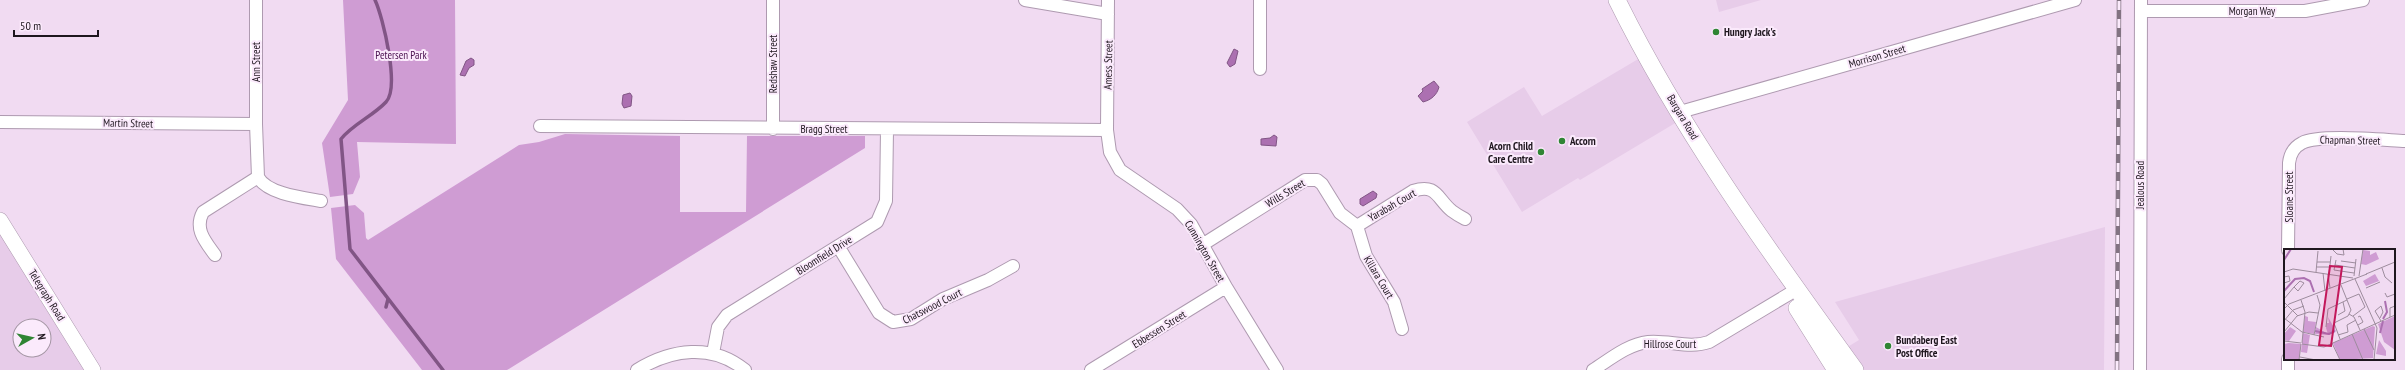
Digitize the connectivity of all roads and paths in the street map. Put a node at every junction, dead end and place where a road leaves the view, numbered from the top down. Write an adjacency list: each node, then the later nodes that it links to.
1 (256, 0): 14 (street, Ann Street)
2 (773, 0): 16 (street, Redshaw Street)
3 (1025, 0): 10 (street)
4 (1108, 0): 10 (street, Amess Street)
5 (1260, 0): 11 (street)
6 (1617, 0): 12 (main road, Bargara Road)
7 (2075, 0): 12 (street, Morrison Street)
8 (2363, 0): 9 (street, Morgan Way)
9 (2141, 6): 43 (street, Jealous Road)
10 (1108, 14): 18 (street, Amess Street)
11 (1260, 69)
12 (1680, 112): 32 (main road, Bargara Road)
13 (0, 122): 14 (street, Martin Street)
14 (256, 124): 21 (street, Ann Street)
15 (540, 126): 16 (street, Bragg Street)
16 (772, 129): 17 (street, Bragg Street)
17 (887, 130): 18 (street, Bragg Street); 27 (street, Bloomfield Drive)
18 (1107, 130): 26 (street, Cunnington Street)
19 (2405, 141): 20 (street, Chapman Street)
20 (2297, 147): 28 (street, Sloane Street)
21 (258, 178): 22 (street); 29 (street)
22 (321, 201)
23 (0, 220): 36 (street, Telegraph Road)
24 (1465, 220): 25 (street, Yarabah Court)
25 (1357, 226): 26 (street, Wills Street); 33 (street, Killara Court)
26 (1202, 245): 31 (street, Cunnington Street)
27 (838, 246): 30 (street, Chatswood Court); 34 (street, Bloomfield Drive)
28 (2288, 249)
29 (215, 255)
30 (1012, 266)
31 (1226, 287): 35 (street, Ebbessen Street); 39 (street, Cunnington Street)
32 (1793, 292): 40 (street, Hillrose Court); 41 (main road, Bargara Road); 42 (main road, Bargara Road)
33 (1402, 329)
34 (713, 353): 37 (street); 38 (street)
35 (1099, 368)
36 (93, 370)
37 (637, 370)
38 (745, 370)
39 (1277, 370)
40 (1593, 370)
41 (1836, 370)
42 (1854, 370)
43 (2140, 370)

